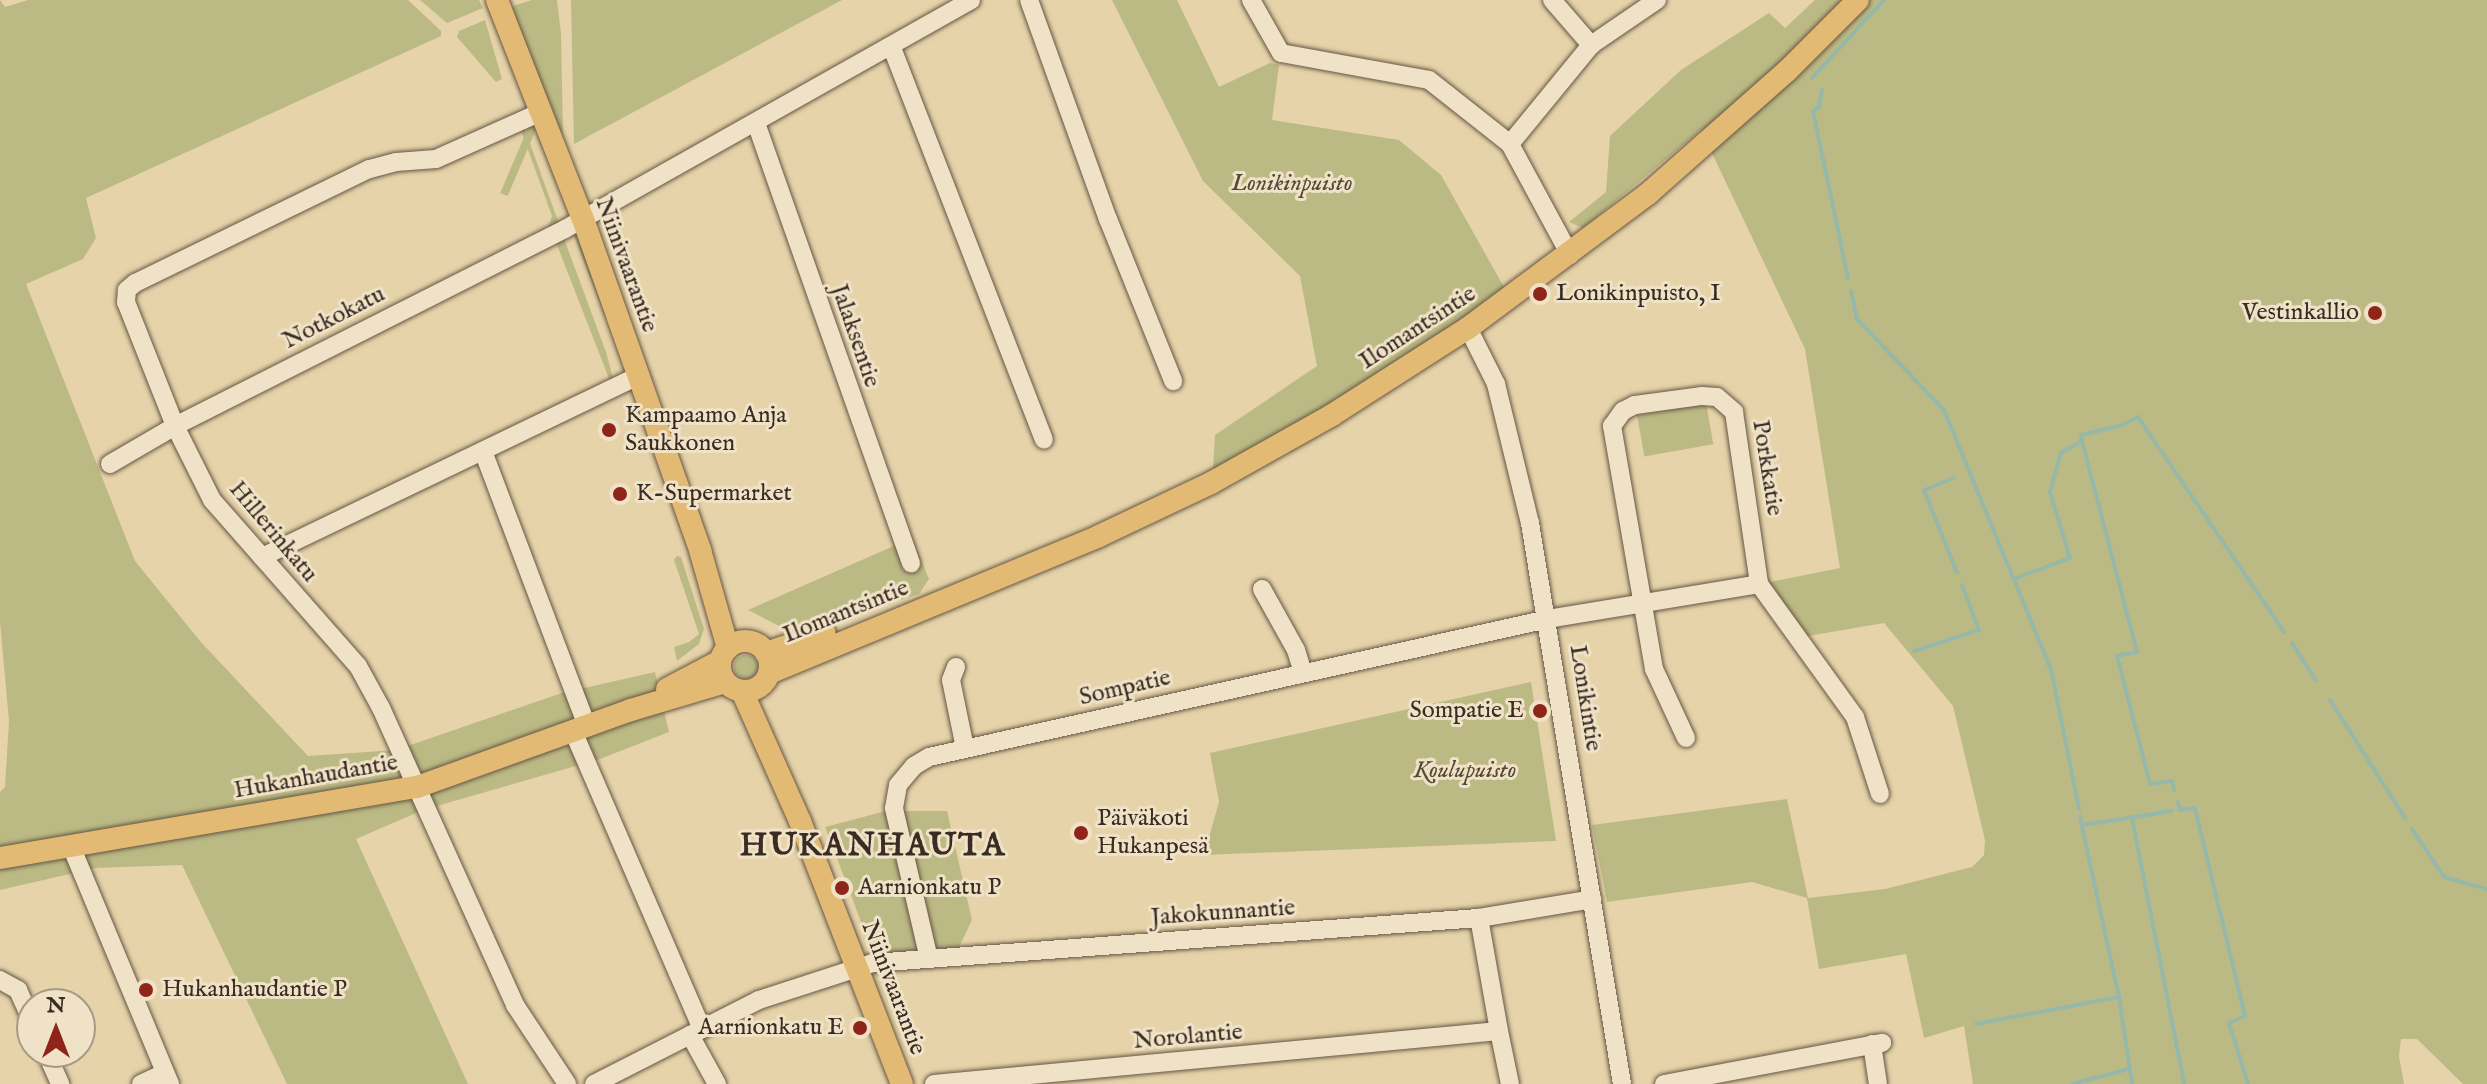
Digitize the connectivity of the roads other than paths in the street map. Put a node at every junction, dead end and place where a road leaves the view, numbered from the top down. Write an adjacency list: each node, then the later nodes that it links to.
1 (497, 0): 10 (main road, Niinivaarantie)
2 (971, 0): 9 (street, Notkokatu)
3 (1029, 0): 17 (street)
4 (1251, 0): 12 (street)
5 (1552, 0): 8 (street)
6 (1657, 0): 8 (street)
7 (1858, 0): 14 (main road, Ilomantsintie)
8 (1591, 45): 12 (street)
9 (892, 48): 11 (street, Notkokatu); 19 (street)
10 (541, 112): 13 (main road, Niinivaarantie); 18 (street, Hillerinkatu)
11 (756, 123): 13 (street, Notkokatu); 23 (street, Jalaksentie)
12 (1510, 144): 14 (street)
13 (583, 219): 16 (main road, Niinivaarantie); 18 (street, Notkokatu)
14 (1570, 255): 15 (main road, Ilomantsintie)
15 (1468, 328): 27 (street, Lonikintie); 28 (main road, Ilomantsintie)
16 (638, 376): 20 (street); 28 (main road, Niinivaarantie)
17 (1173, 381)
18 (175, 426): 21 (street, Notkokatu); 22 (street, Hillerinkatu)
19 (1044, 440)
20 (483, 451): 22 (street); 31 (street)
21 (110, 464)
22 (262, 557): 34 (street, Hillerinkatu)
23 (911, 564)
24 (1759, 584): 26 (street); 26 (street, Porkkatie); 35 (street)
25 (1262, 589): 30 (street)
26 (1641, 603): 27 (street); 32 (street, Porkkatie)
27 (1548, 619): 30 (street, Sompatie); 38 (street, Lonikintie)
28 (746, 667): 31 (main road, Hukanhaudantie); 41 (main road, Niinivaarantie)
29 (956, 667): 33 (street)
30 (1303, 673): 33 (street, Sompatie)
31 (580, 728): 34 (main road, Hukanhaudantie); 43 (street)
32 (1686, 738)
33 (965, 748): 40 (street, Sompatie)
34 (417, 787): 36 (main road, Hukanhaudantie); 47 (street, Hillerinkatu)
35 (1880, 794)
36 (71, 846): 37 (main road, Hukanhaudantie); 44 (street)
37 (0, 858)
38 (1592, 899): 39 (street, Jakokunnantie); 53 (street, Lonikintie)
39 (1479, 918): 40 (street, Jakokunnantie); 42 (street)
40 (929, 959): 41 (street, Jakokunnantie)
41 (857, 966): 43 (street, Jakokunnantie); 50 (main road, Niinivaarantie)
42 (1499, 1031): 51 (street, Norolantie); 52 (street)
43 (696, 1032): 48 (street, Jakokunnantie); 49 (street)
44 (167, 1079): 46 (street)
45 (1714, 1079): 54 (street); 55 (street)
46 (141, 1084)
47 (567, 1084)
48 (594, 1084)
49 (717, 1084)
50 (902, 1084)
51 (934, 1084)
52 (1510, 1084)
53 (1622, 1084)
54 (1664, 1084)
55 (1878, 1084)

